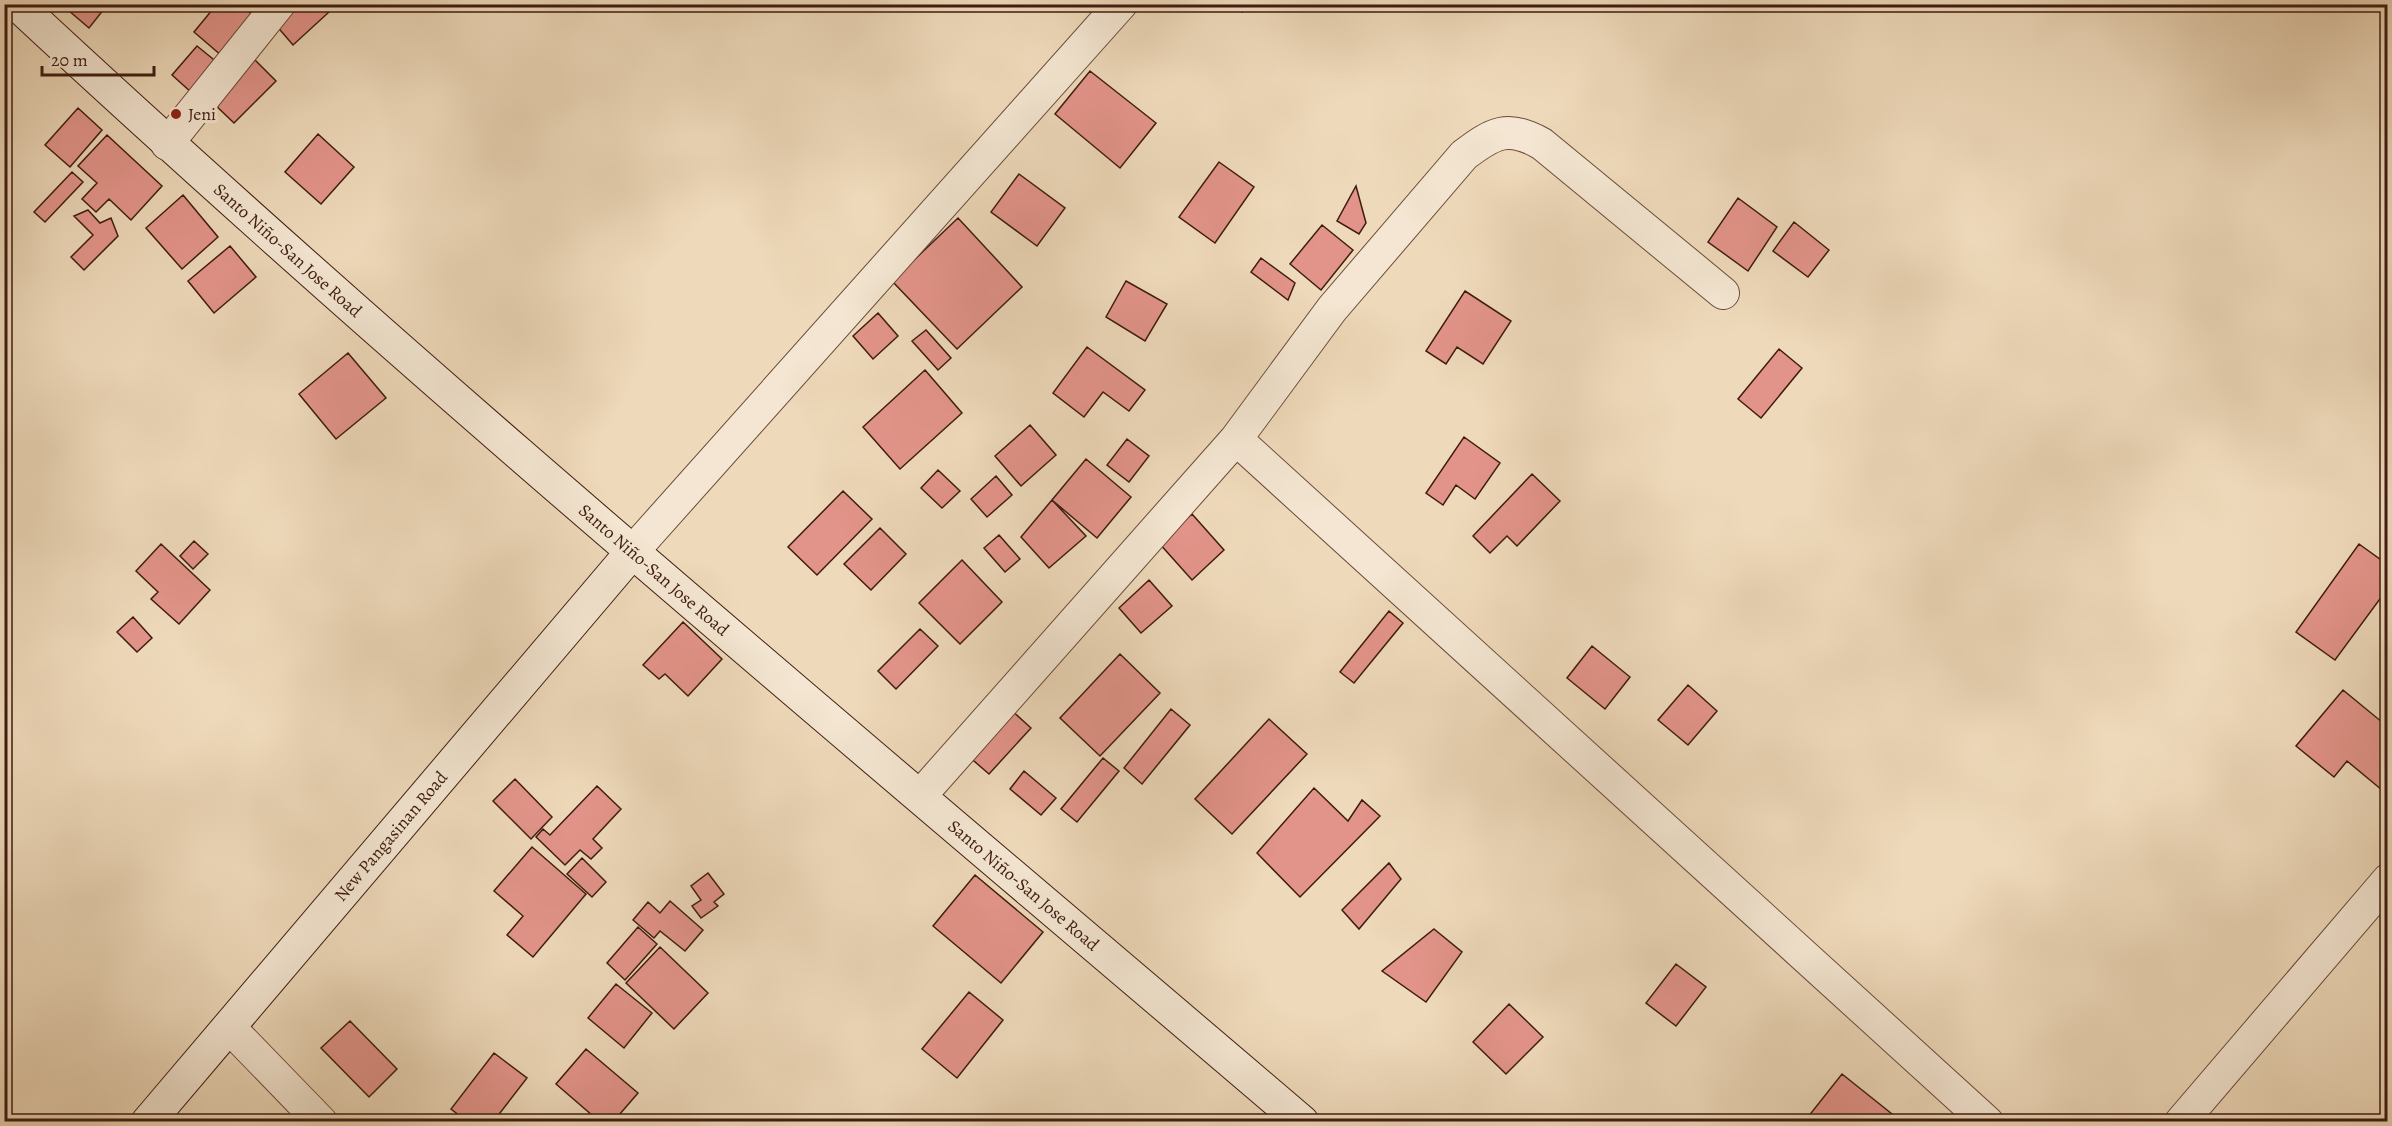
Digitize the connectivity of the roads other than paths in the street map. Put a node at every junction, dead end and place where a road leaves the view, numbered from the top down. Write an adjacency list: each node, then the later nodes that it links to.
1 (17, 4): 4 (main road, Santo Niño-San Jose Road)
2 (279, 4): 4 (street)
3 (1121, 4): 7 (street)
4 (167, 144): 7 (main road, Santo Niño-San Jose Road)
5 (1723, 293): 6 (street)
6 (1236, 439): 8 (street); 14 (street)
7 (633, 551): 8 (main road, Santo Niño-San Jose Road); 10 (main road, New Pangasinan Road)
8 (920, 796): 13 (main road, Santo Niño-San Jose Road)
9 (2388, 880): 15 (street)
10 (229, 1027): 11 (main road, New Pangasinan Road); 12 (street)
11 (148, 1122)
12 (321, 1122)
13 (1302, 1122)
14 (1987, 1122)
15 (2181, 1122)

